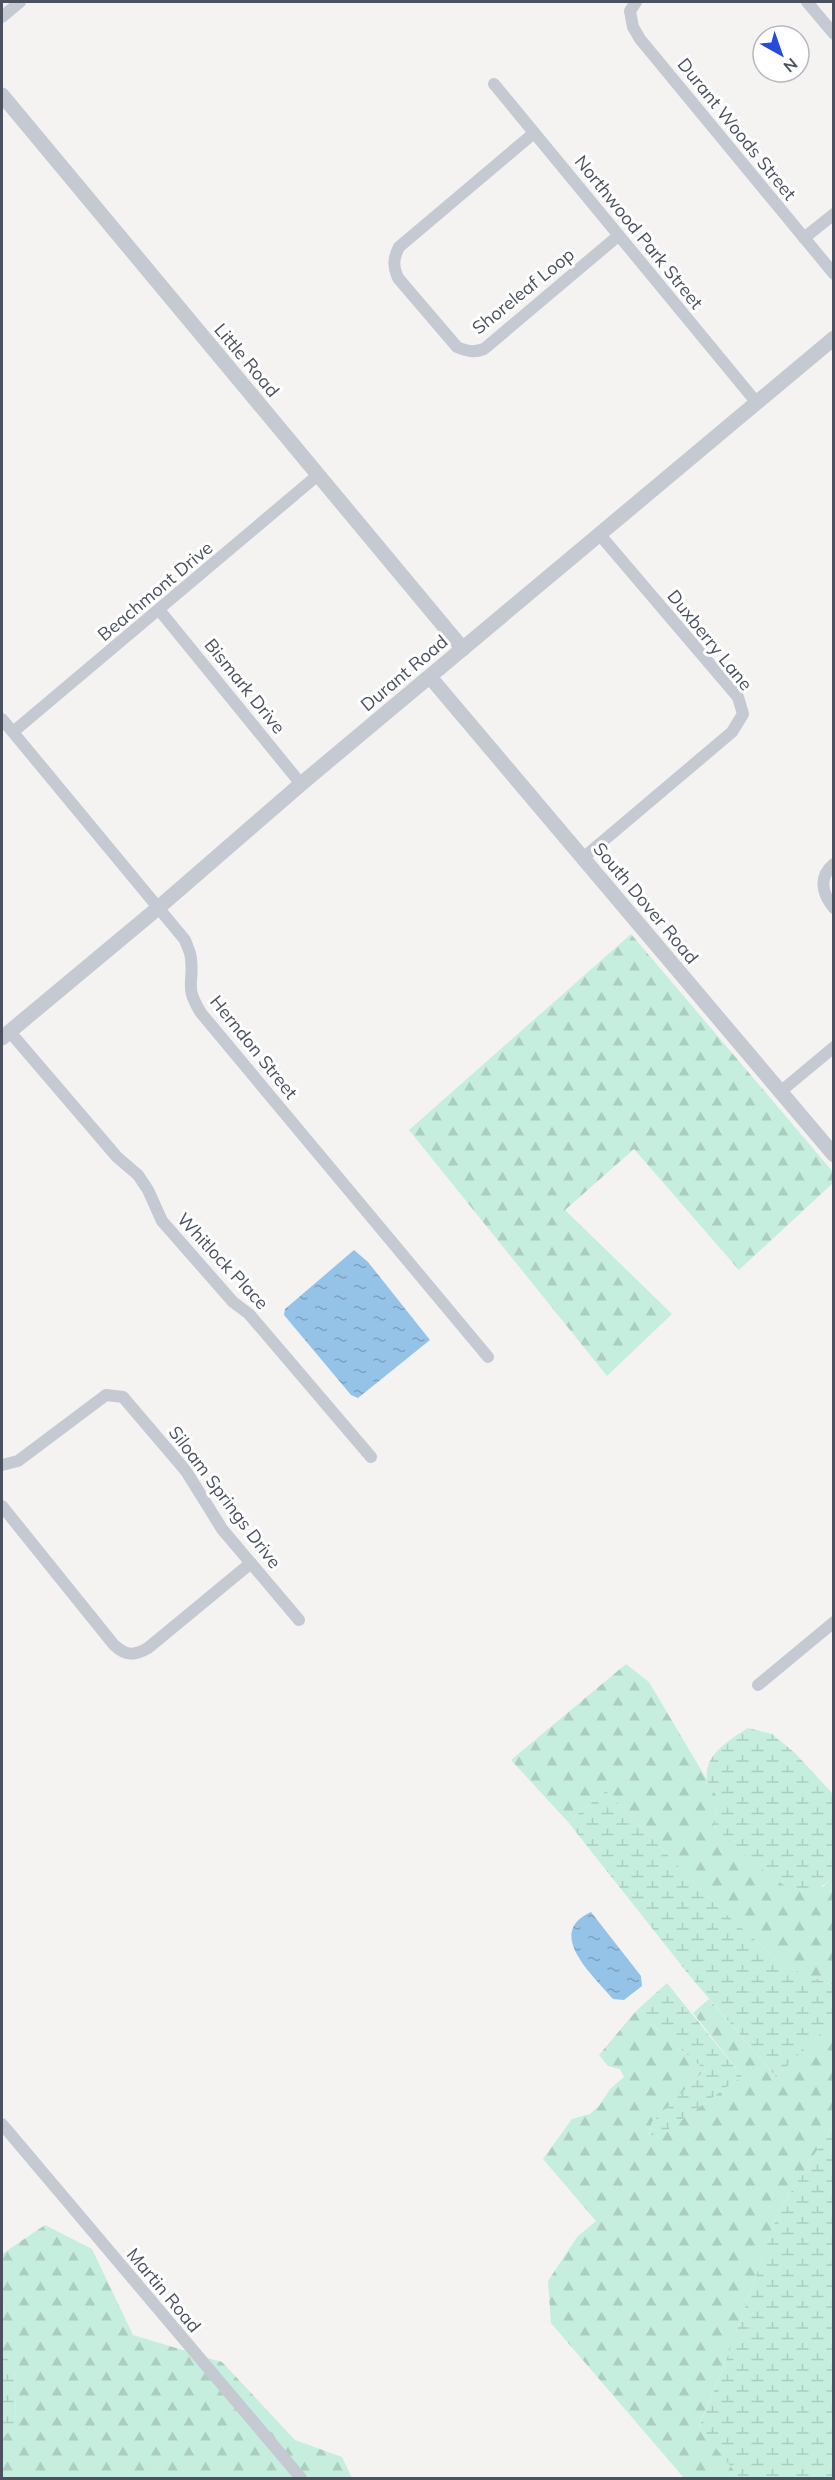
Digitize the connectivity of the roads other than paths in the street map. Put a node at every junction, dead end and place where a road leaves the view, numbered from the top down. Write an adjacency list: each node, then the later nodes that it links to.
1 (20, 2): 4 (street)
2 (636, 2): 11 (street, Durant Woods Street)
3 (807, 2): 5 (street)
4 (2, 17)
5 (834, 34)
6 (494, 84): 8 (street, Northwood Park Street)
7 (2, 95): 15 (street, Little Road)
8 (534, 133): 10 (street, Northwood Park Street); 10 (street, Shoreleaf Loop)
9 (834, 214): 11 (street)
10 (618, 236): 14 (street, Northwood Park Street)
11 (804, 238): 12 (street, Durant Woods Street)
12 (834, 274)
13 (834, 338): 14 (street, Durant Road)
14 (757, 403): 16 (street, Durant Road)
15 (318, 475): 17 (street, Beachmont Drive); 18 (street, Little Road)
16 (600, 535): 18 (street, Durant Road); 23 (street, Duxberry Lane)
17 (160, 611): 21 (street, Beachmont Drive); 22 (street, Bismark Drive)
18 (463, 649): 19 (street, Durant Road)
19 (430, 677): 22 (street, Durant Road); 23 (street, South Dover Road)
20 (2, 719): 21 (street, Herndon Street)
21 (13, 732): 25 (street, Herndon Street)
22 (301, 784): 25 (street, Durant Road)
23 (583, 858): 29 (street, South Dover Road)
24 (834, 864): 26 (street)
25 (158, 908): 27 (street, Durant Road); 31 (street, Herndon Street)
26 (834, 908)
27 (6, 1035): 32 (street, Whitlock Place)
28 (834, 1047): 29 (street)
29 (780, 1092): 30 (street, South Dover Road)
30 (834, 1155)
31 (488, 1357)
32 (371, 1457)
33 (2, 1465): 35 (street, Siloam Springs Drive)
34 (2, 1506): 35 (street)
35 (251, 1563): 36 (street, Siloam Springs Drive)
36 (299, 1620)
37 (834, 1622): 38 (street)
38 (758, 1685)
39 (2, 2124): 40 (street, Martin Road)
40 (301, 2478)

